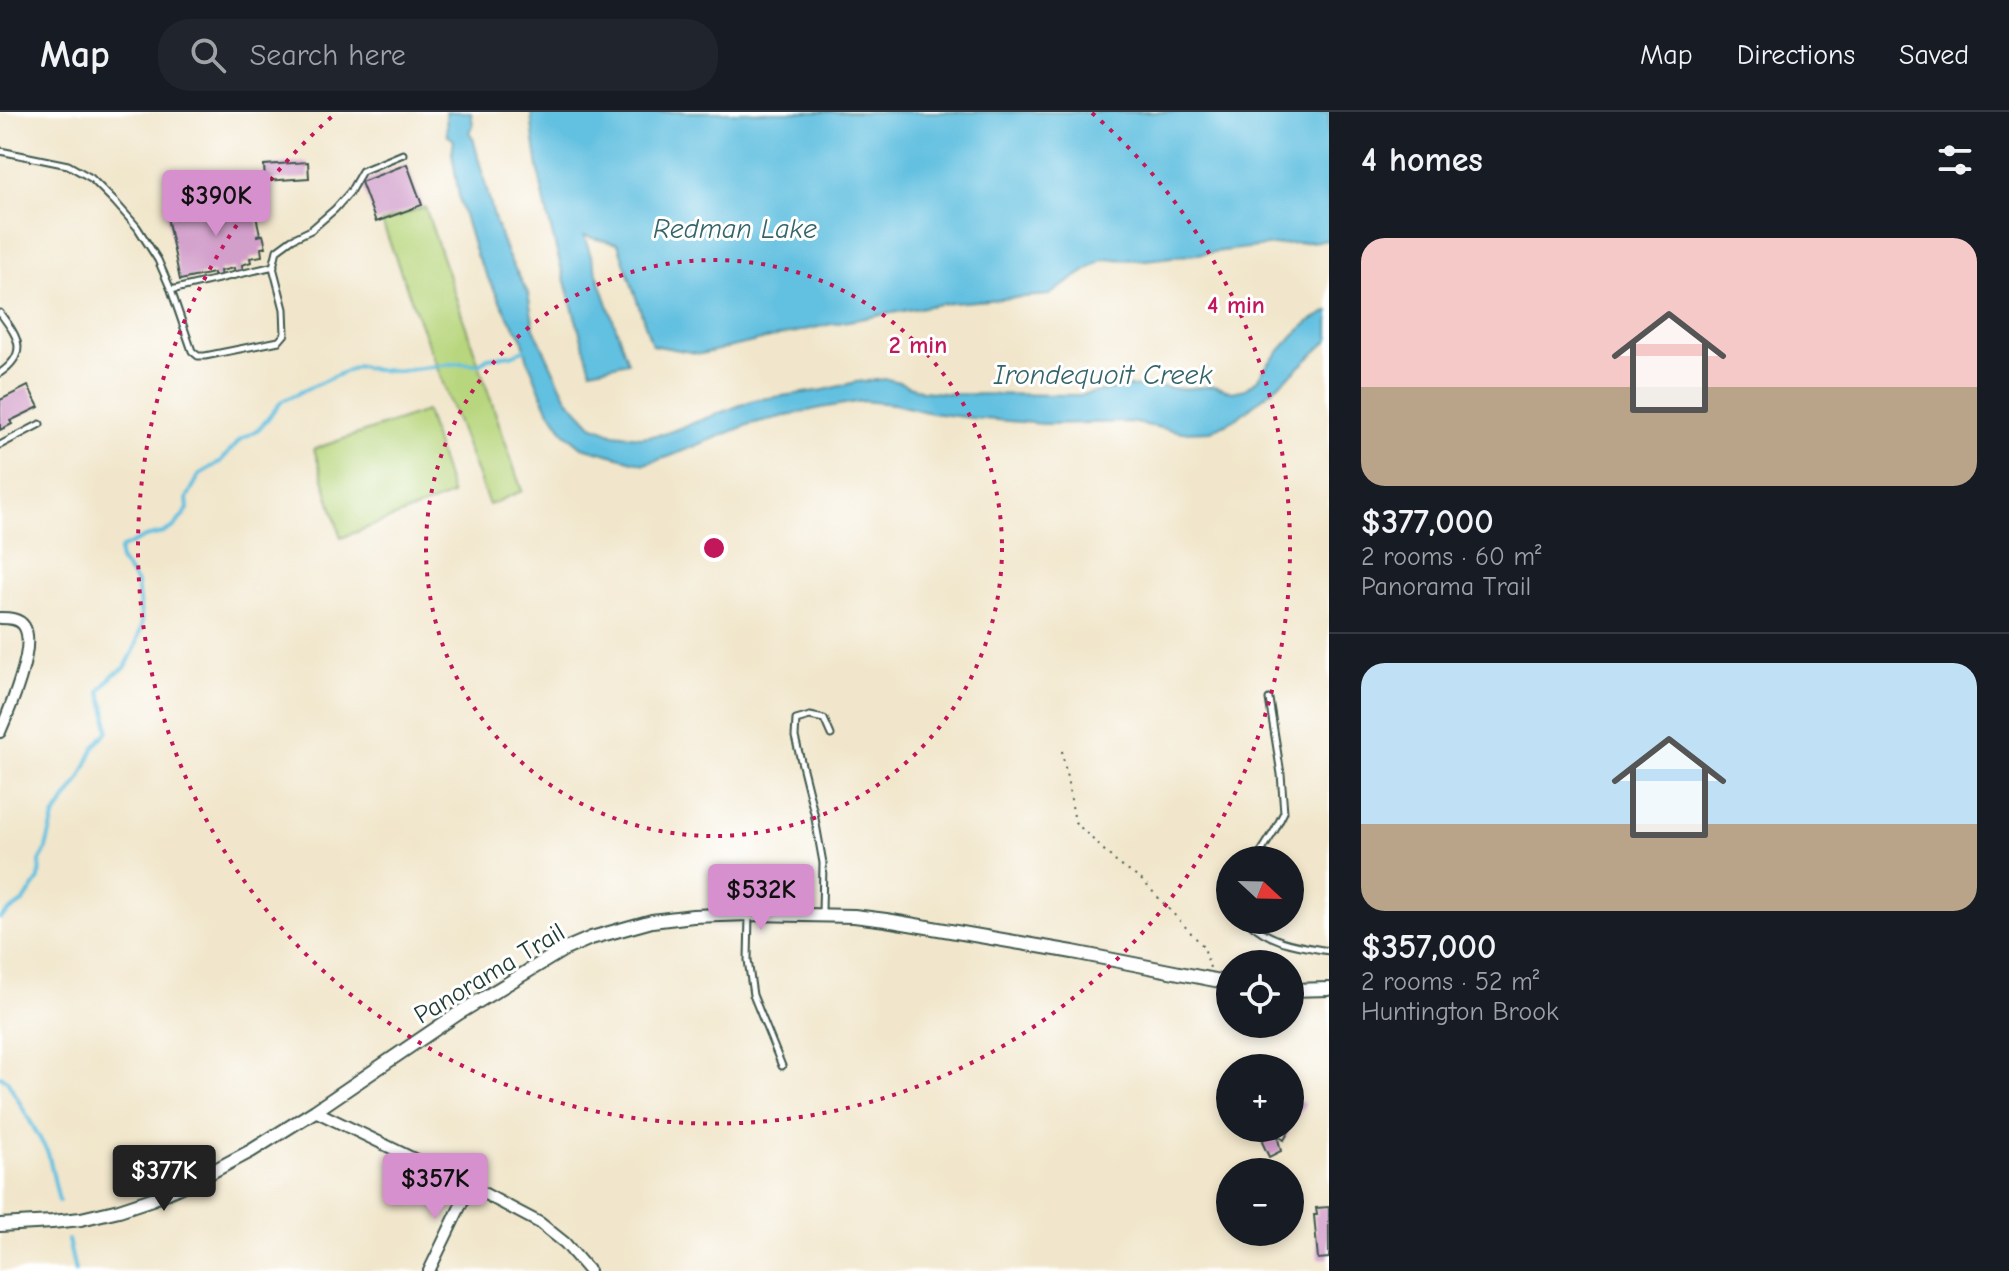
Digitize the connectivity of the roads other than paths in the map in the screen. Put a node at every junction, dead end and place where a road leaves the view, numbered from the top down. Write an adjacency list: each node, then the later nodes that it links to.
1 (0, 151): 4 (lane)
2 (403, 154): 3 (lane)
3 (274, 266): 4 (lane); 4 (lane)
4 (171, 290)
5 (0, 313): 6 (lane)
6 (0, 373)
7 (40, 424): 8 (lane)
8 (0, 445)
9 (0, 618): 11 (street)
10 (1269, 699): 13 (lane)
11 (0, 732)
12 (831, 735): 15 (lane)
13 (1265, 846)
14 (749, 914): 15 (street, Panorama Trail); 21 (lane); 22 (street, Panorama Trail)
15 (822, 914): 18 (street, Panorama Trail)
16 (1265, 934): 17 (lane)
17 (1329, 951)
18 (1216, 980)
19 (1329, 989): 20 (street)
20 (1304, 990)
21 (782, 1066)
22 (315, 1111): 23 (street); 24 (street, Panorama Trail)
23 (470, 1186): 25 (street); 26 (street)
24 (0, 1225)
25 (429, 1271)
26 (589, 1271)

